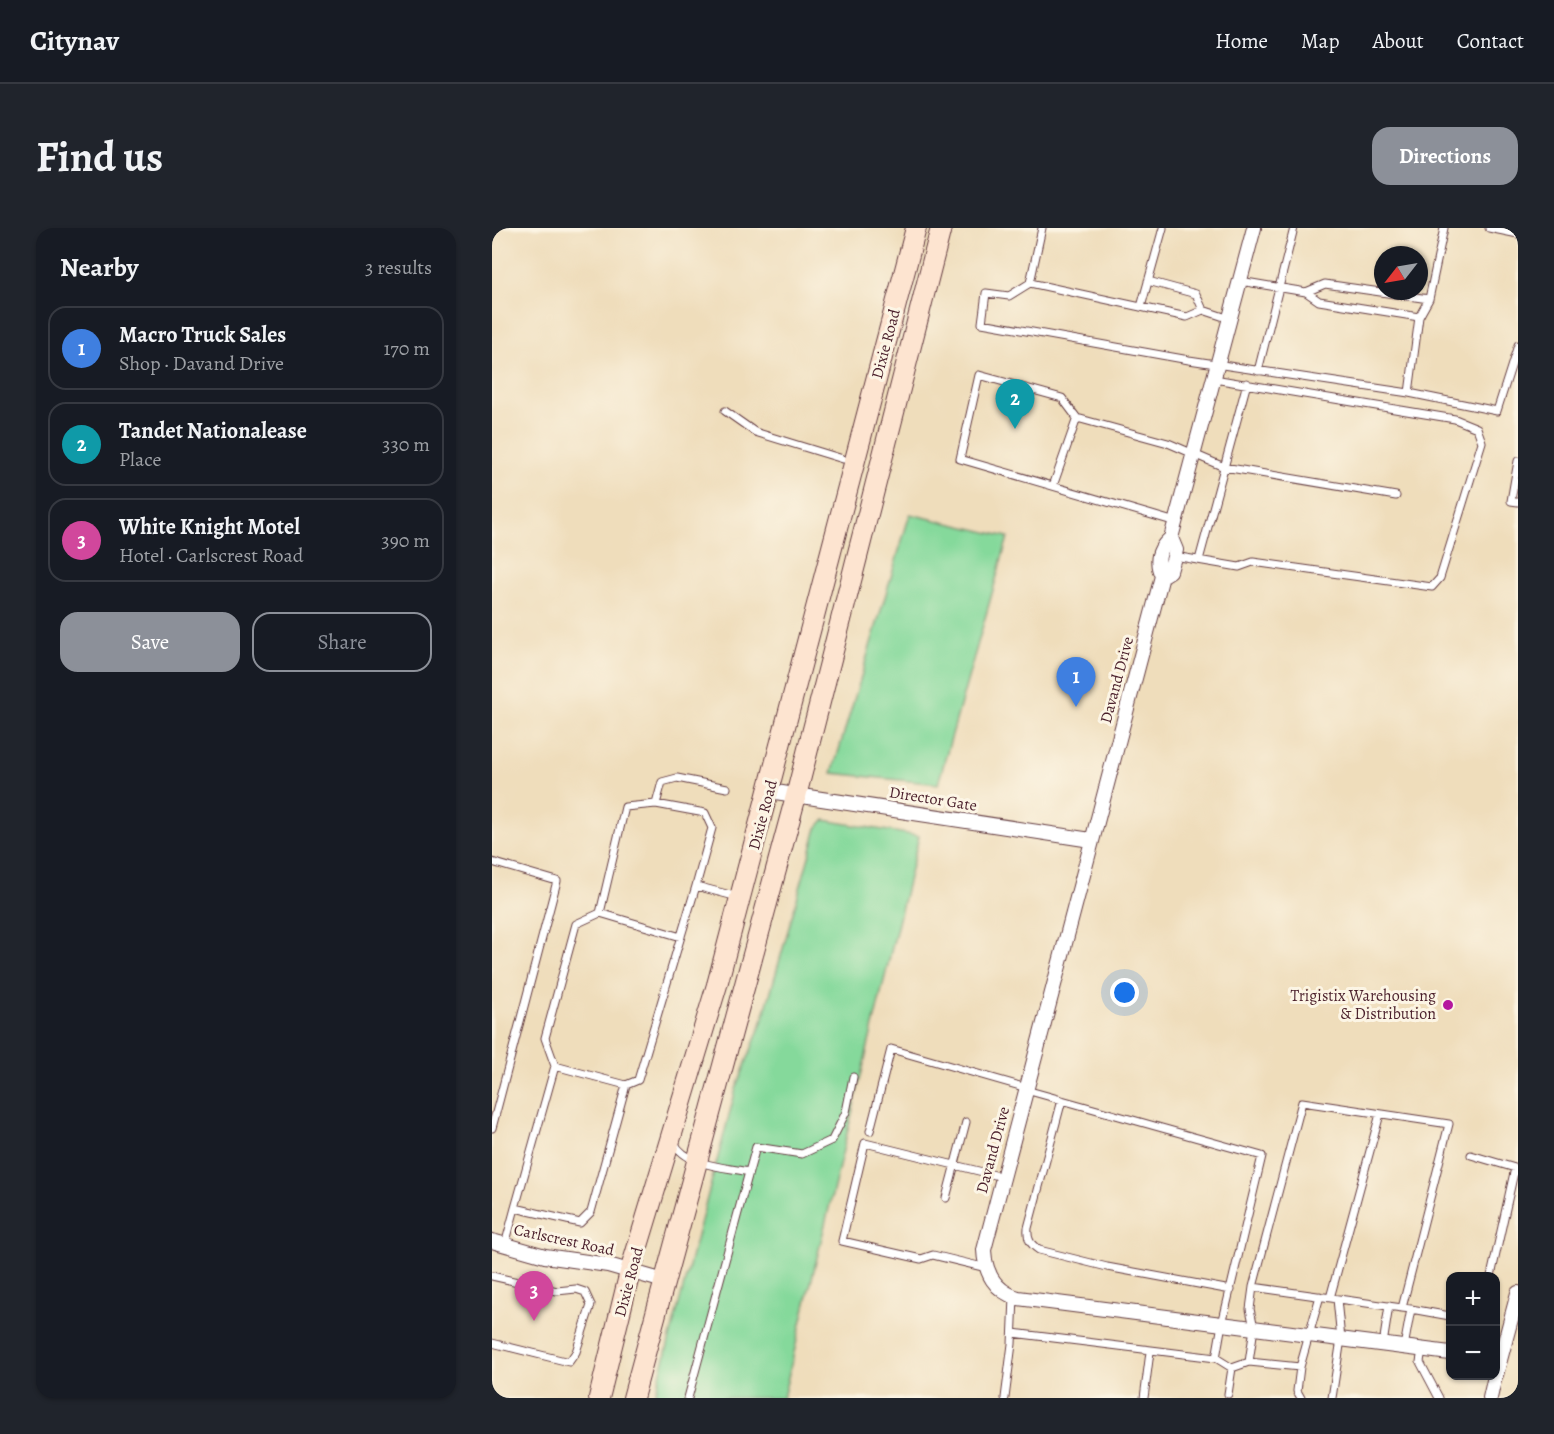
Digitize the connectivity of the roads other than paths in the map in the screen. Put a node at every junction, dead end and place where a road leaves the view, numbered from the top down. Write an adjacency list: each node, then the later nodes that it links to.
1 (916, 228): 40 (main road, Dixie Road)
2 (941, 228): 41 (main road, Dixie Road)
3 (1042, 228): 12 (lane)
4 (1163, 228): 10 (lane)
5 (1254, 228): 11 (street, Davand Drive)
6 (1294, 228): 13 (lane)
7 (1444, 228): 15 (lane)
8 (1489, 228): 9 (lane)
9 (1518, 234)
10 (1148, 281): 16 (lane); 17 (lane)
11 (1240, 281): 13 (lane); 19 (street, Davand Drive)
12 (1030, 283): 16 (lane); 22 (lane)
13 (1278, 288): 14 (lane); 21 (lane)
14 (1306, 292): 15 (lane); 18 (lane)
15 (1429, 299): 18 (lane)
16 (1141, 307): 17 (lane)
17 (1203, 310): 19 (lane)
18 (1419, 317): 24 (lane)
19 (1230, 319): 22 (street, Davand Drive)
20 (1518, 345): 24 (lane)
21 (1258, 371): 22 (lane); 24 (lane)
22 (1216, 372): 23 (lane); 27 (street, Davand Drive)
23 (1247, 383): 30 (lane); 37 (lane)
24 (1409, 393)
25 (725, 411): 28 (lane)
26 (1077, 418): 27 (lane); 31 (lane); 31 (lane)
27 (1195, 455): 30 (lane); 34 (street, Davand Drive)
28 (843, 459)
29 (1518, 460): 33 (lane)
30 (1224, 467): 32 (lane); 37 (lane)
31 (1053, 486): 34 (lane)
32 (1396, 496)
33 (1518, 502)
34 (1176, 522): 35 (street, Davand Drive)
35 (1172, 538): 36 (street, Davand Drive); 38 (street, Davand Drive)
36 (1174, 556): 37 (lane); 38 (street, Davand Drive)
37 (1199, 560)
38 (1162, 576): 43 (street, Davand Drive)
39 (728, 788): 42 (lane)
40 (769, 791): 41 (street, Director Gate); 46 (main road, Dixie Road)
41 (796, 795): 43 (street, Director Gate); 60 (main road, Dixie Road)
42 (656, 804): 45 (lane); 47 (lane)
43 (1091, 840): 52 (street, Davand Drive)
44 (492, 862): 56 (lane)
45 (696, 886): 46 (lane); 48 (lane)
46 (740, 898): 58 (main road, Dixie Road)
47 (600, 913): 48 (lane); 49 (lane)
48 (681, 937): 51 (lane)
49 (555, 1066): 51 (lane); 66 (lane)
50 (853, 1077): 62 (lane)
51 (626, 1085): 66 (lane)
52 (1026, 1089): 53 (lane); 57 (lane); 63 (street, Davand Drive)
53 (1062, 1100): 74 (lane); 74 (lane)
54 (1380, 1114): 73 (lane); 78 (lane); 80 (lane)
55 (966, 1122): 61 (lane)
56 (492, 1128)
57 (870, 1131)
58 (672, 1138): 60 (lane); 69 (main road, Dixie Road)
59 (1471, 1155): 64 (lane)
60 (697, 1161): 62 (lane); 72 (main road, Dixie Road)
61 (955, 1165): 63 (lane); 65 (lane); 68 (lane)
62 (749, 1172): 103 (lane)
63 (1003, 1177): 68 (street, Davand Drive)
64 (1514, 1190): 70 (lane)
65 (946, 1198)
66 (516, 1208): 67 (lane)
67 (499, 1243): 69 (street, Carlscrest Road)
68 (987, 1268): 77 (street)
69 (630, 1272): 72 (street, Carlscrest Road); 101 (main road, Dixie Road)
70 (1492, 1272)
71 (492, 1276): 88 (lane)
72 (664, 1281): 102 (main road, Dixie Road)
73 (1253, 1287): 76 (lane); 84 (lane)
74 (1231, 1290): 83 (lane)
75 (1518, 1293): 93 (street)
76 (1320, 1296): 78 (lane); 86 (lane)
77 (1014, 1297): 83 (street); 85 (lane)
78 (1334, 1298): 79 (lane); 87 (lane)
79 (1389, 1306): 80 (lane); 89 (lane)
80 (1402, 1308): 81 (lane)
81 (1411, 1309): 82 (lane); 90 (lane)
82 (1446, 1315)
83 (1222, 1324): 84 (street); 95 (lane)
84 (1254, 1328): 86 (street); 96 (lane)
85 (1013, 1333): 92 (lane); 104 (lane)
86 (1310, 1335): 87 (street); 97 (lane)
87 (1341, 1339): 89 (street); 107 (lane)
88 (492, 1343)
89 (1383, 1344): 90 (street)
90 (1404, 1347): 91 (street)
91 (1422, 1350): 94 (street); 108 (lane)
92 (1150, 1352): 95 (lane); 105 (lane)
93 (1500, 1352)
94 (1446, 1353)
95 (1216, 1358): 98 (lane)
96 (1249, 1362): 97 (lane); 98 (lane)
97 (1300, 1367): 106 (lane)
98 (1232, 1368): 100 (lane)
99 (1494, 1380): 109 (street)
100 (1228, 1394)
101 (598, 1398)
102 (633, 1398)
103 (688, 1398)
104 (1005, 1398)
105 (1144, 1398)
106 (1300, 1398)
107 (1332, 1398)
108 (1439, 1398)
109 (1490, 1398)

